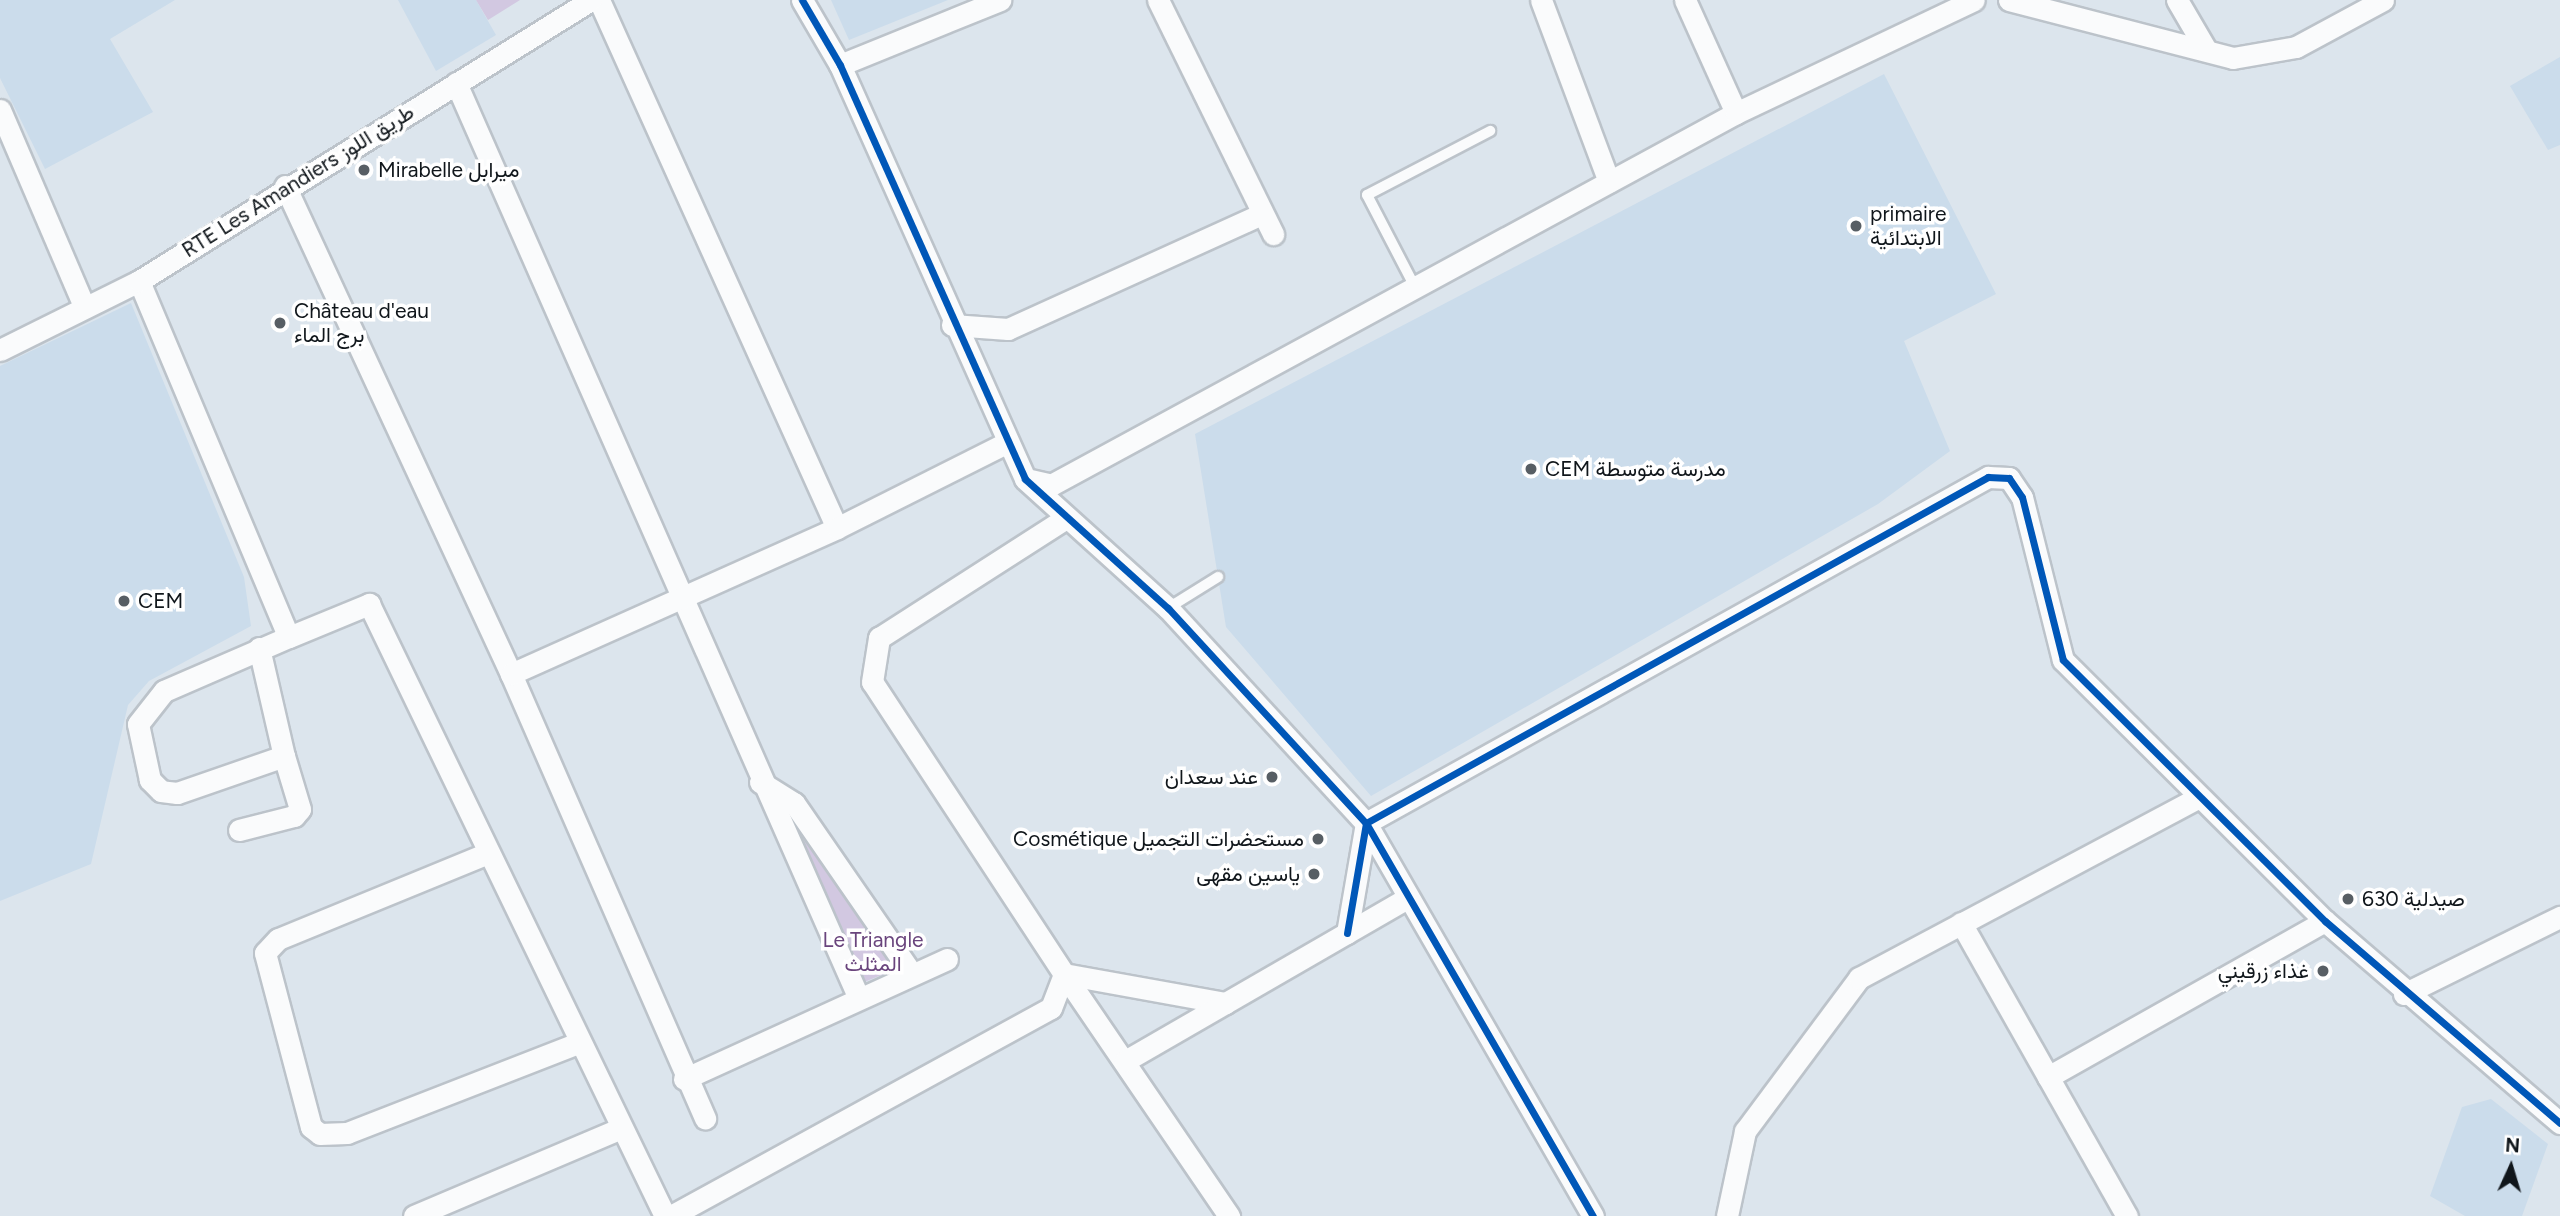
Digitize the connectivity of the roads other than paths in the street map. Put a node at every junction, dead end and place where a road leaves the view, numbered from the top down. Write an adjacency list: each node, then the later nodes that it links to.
1 (591, 0): 14 (street, RTE Les Amandiers طريق اللوز)
2 (599, 0): 30 (street)
3 (802, 0): 13 (street)
4 (1000, 0): 13 (street)
5 (1158, 0): 20 (street)
6 (1541, 0): 18 (street)
7 (1685, 0): 16 (street)
8 (1974, 0): 16 (street)
9 (2008, 0): 12 (street)
10 (2177, 0): 12 (street)
11 (2383, 0): 12 (street)
12 (2205, 48)
13 (840, 65): 25 (street)
14 (456, 83): 19 (street, RTE Les Amandiers طريق اللوز); 32 (street)
15 (0, 110): 24 (street)
16 (1736, 113): 18 (street)
17 (1490, 131): 23 (lane)
18 (1609, 182): 23 (street)
19 (285, 186): 22 (street, RTE Les Amandiers طريق اللوز); 36 (street)
20 (1262, 214): 21 (street); 25 (street)
21 (1273, 234)
22 (139, 281): 24 (street, RTE Les Amandiers طريق اللوز); 34 (street)
23 (1416, 289): 28 (street)
24 (83, 304): 26 (street, RTE Les Amandiers طريق اللوز)
25 (952, 325): 27 (street)
26 (0, 350)
27 (1006, 443): 28 (street); 30 (street)
28 (1025, 479): 29 (street)
29 (1066, 518): 33 (street); 50 (street)
30 (837, 528): 32 (street)
31 (1219, 577): 33 (lane)
32 (683, 597): 36 (street); 38 (street)
33 (1168, 608): 40 (street)
34 (289, 637): 35 (street); 42 (street)
35 (259, 648): 37 (street); 37 (street)
36 (511, 674): 57 (street)
37 (284, 756): 41 (street)
38 (760, 782): 49 (street); 52 (street)
39 (2198, 799): 40 (street); 45 (street); 46 (street)
40 (1366, 823): 43 (street); 47 (street)
41 (239, 830)
42 (488, 853): 54 (street); 54 (street)
43 (1406, 899): 47 (street); 64 (street)
44 (2560, 917): 51 (street)
45 (2325, 922): 51 (street); 56 (street)
46 (1961, 923): 56 (street); 65 (street)
47 (1347, 933): 53 (street)
48 (947, 959): 49 (street)
49 (912, 974): 52 (street)
50 (1064, 974): 53 (street); 55 (street); 62 (street)
51 (2404, 994): 59 (street)
52 (858, 996): 57 (street)
53 (1225, 1003): 55 (street)
54 (578, 1043): 60 (street)
55 (1125, 1061): 63 (street)
56 (2048, 1076): 66 (street)
57 (684, 1079): 58 (street)
58 (705, 1118)
59 (2560, 1123)
60 (619, 1129): 61 (street); 62 (street)
61 (418, 1215)
62 (660, 1215)
63 (1229, 1216)
64 (1593, 1216)
65 (1727, 1216)
66 (2127, 1216)

